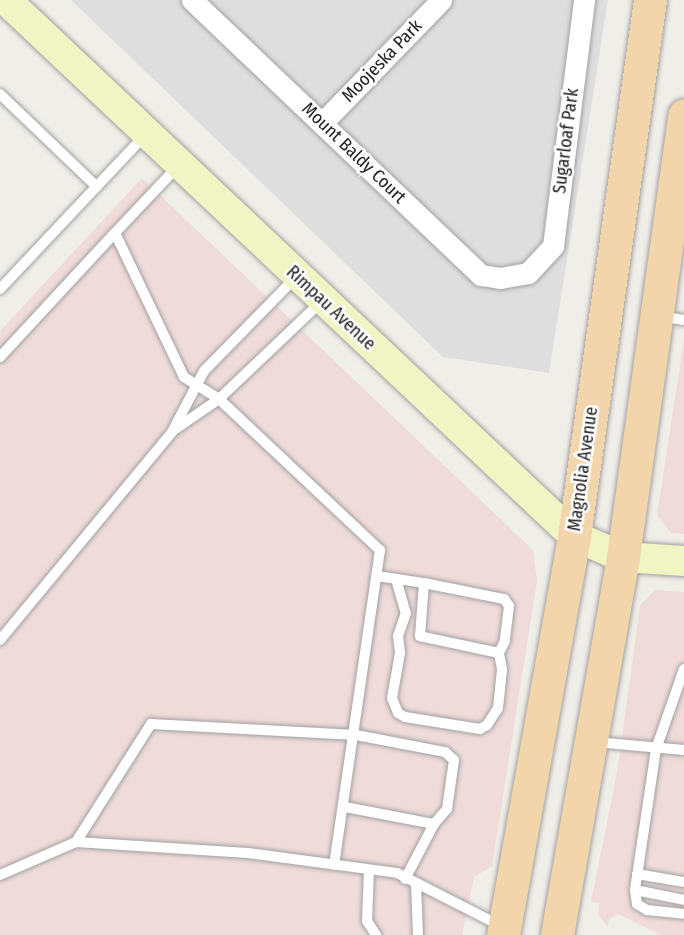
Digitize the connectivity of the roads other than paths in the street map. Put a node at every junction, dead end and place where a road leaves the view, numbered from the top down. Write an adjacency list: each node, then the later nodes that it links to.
1 (441, 0): 7 (street, Moojeska Park)
2 (584, 0): 14 (street, Sugarloaf Park)
3 (650, 0): 10 (main road, Magnolia Avenue)
4 (10, 1): 8 (main road, Rimpau Avenue)
5 (205, 4): 7 (street, Mount Baldy Court)
6 (0, 94): 12 (lane)
7 (322, 123): 14 (street, Mount Baldy Court)
8 (146, 133): 11 (main road, Rimpau Avenue); 12 (lane)
9 (683, 134): 10 (main road); 18 (main road)
10 (628, 140): 23 (main road, Magnolia Avenue)
11 (180, 165): 13 (lane); 15 (main road, Rimpau Avenue)
12 (97, 187): 16 (lane)
13 (115, 233): 19 (lane); 20 (lane)
14 (528, 273)
15 (296, 277): 17 (main road, Rimpau Avenue); 20 (lane)
16 (0, 289)
17 (322, 301): 21 (lane); 23 (main road, Rimpau Avenue)
18 (670, 317): 24 (main road)
19 (0, 357)
20 (196, 385): 21 (lane); 22 (lane)
21 (219, 399): 22 (lane); 26 (lane)
22 (172, 432): 29 (lane)
23 (574, 536): 24 (main road, Rimpau Avenue); 50 (main road, Magnolia Avenue)
24 (623, 557): 25 (main road, Rimpau Avenue); 34 (main road)
25 (684, 561)
26 (377, 576): 27 (lane); 33 (lane)
27 (396, 579): 28 (lane); 30 (lane)
28 (423, 583): 30 (lane); 30 (lane)
29 (0, 640)
30 (499, 653)
31 (684, 669): 32 (lane)
32 (680, 687): 35 (lane)
33 (356, 735): 37 (lane); 38 (lane); 39 (lane)
34 (591, 741): 35 (lane); 53 (main road)
35 (656, 748): 36 (lane); 42 (lane)
36 (684, 750)
37 (345, 807): 38 (lane); 40 (lane)
38 (434, 824): 44 (lane)
39 (76, 842): 40 (lane); 43 (lane)
40 (334, 865): 41 (lane)
41 (369, 870): 44 (lane); 51 (lane)
42 (637, 874): 45 (lane); 47 (lane)
43 (0, 875)
44 (405, 879): 46 (lane)
45 (684, 882)
46 (416, 885): 50 (lane); 52 (lane)
47 (636, 890): 48 (lane); 49 (lane)
48 (684, 900)
49 (684, 914)
50 (504, 931)
51 (376, 935)
52 (418, 935)
53 (557, 935)

